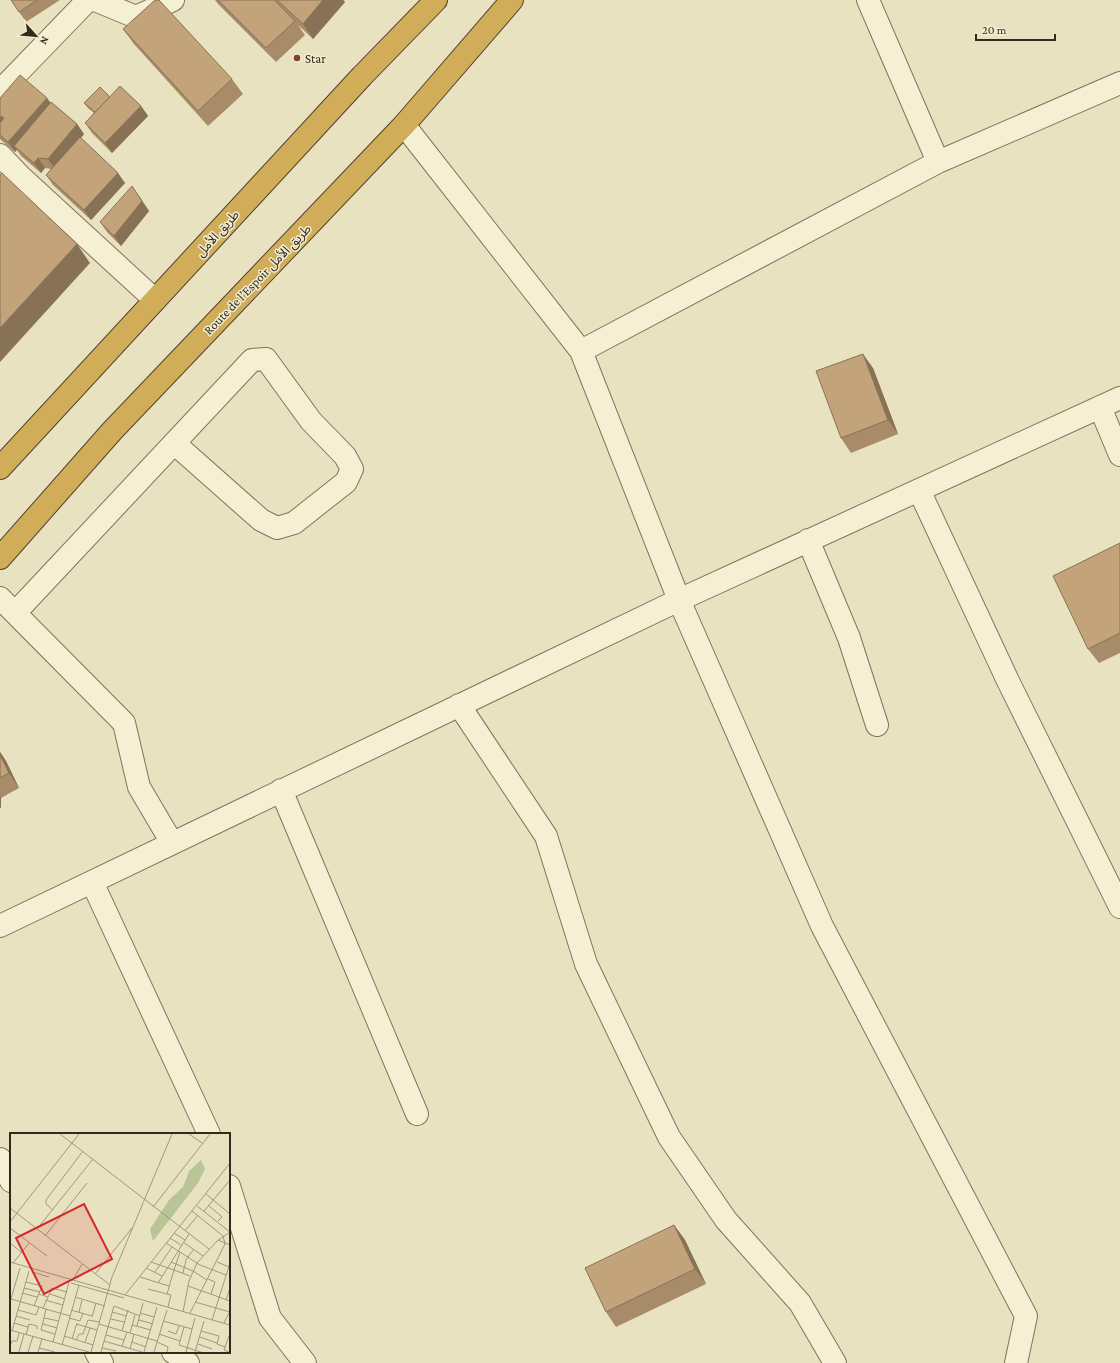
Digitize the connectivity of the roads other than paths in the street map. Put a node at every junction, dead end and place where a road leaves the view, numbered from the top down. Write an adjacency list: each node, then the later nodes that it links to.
1 (88, 0): 8 (street)
2 (95, 0): 3 (street)
3 (173, 0)
4 (436, 0): 14 (highway, طريق الأمل)
5 (512, 0): 9 (highway, Route de l’Espoir طريق الأمل)
6 (868, 0): 11 (street)
7 (1120, 83): 11 (street)
8 (0, 91)
9 (404, 125): 15 (street); 23 (highway, Route de l’Espoir طريق الأمل)
10 (0, 155): 12 (street)
11 (938, 162): 15 (street)
12 (20, 176): 13 (street); 14 (street)
13 (0, 197)
14 (155, 300): 20 (highway, طريق الأمل)
15 (581, 351): 24 (street)
16 (1120, 398): 17 (street)
17 (1100, 407): 19 (street); 21 (street)
18 (174, 443): 18 (street); 25 (street)
19 (1120, 455)
20 (0, 468)
21 (920, 490): 22 (street); 31 (street)
22 (808, 540): 24 (street); 27 (street)
23 (0, 558)
24 (679, 600): 26 (street); 44 (street)
25 (7, 606): 29 (street)
26 (459, 705): 28 (street); 43 (street)
27 (877, 724)
28 (281, 790): 29 (street); 33 (street)
29 (172, 843): 30 (street)
30 (92, 882): 32 (street); 34 (street)
31 (1120, 906)
32 (0, 926)
33 (417, 1114)
34 (209, 1133)
35 (0, 1159): 36 (street)
36 (10, 1179)
37 (230, 1189): 42 (street)
38 (97, 1353): 40 (street)
39 (174, 1353): 41 (street)
40 (102, 1363)
41 (188, 1363)
42 (305, 1363)
43 (835, 1363)
44 (1016, 1363)

